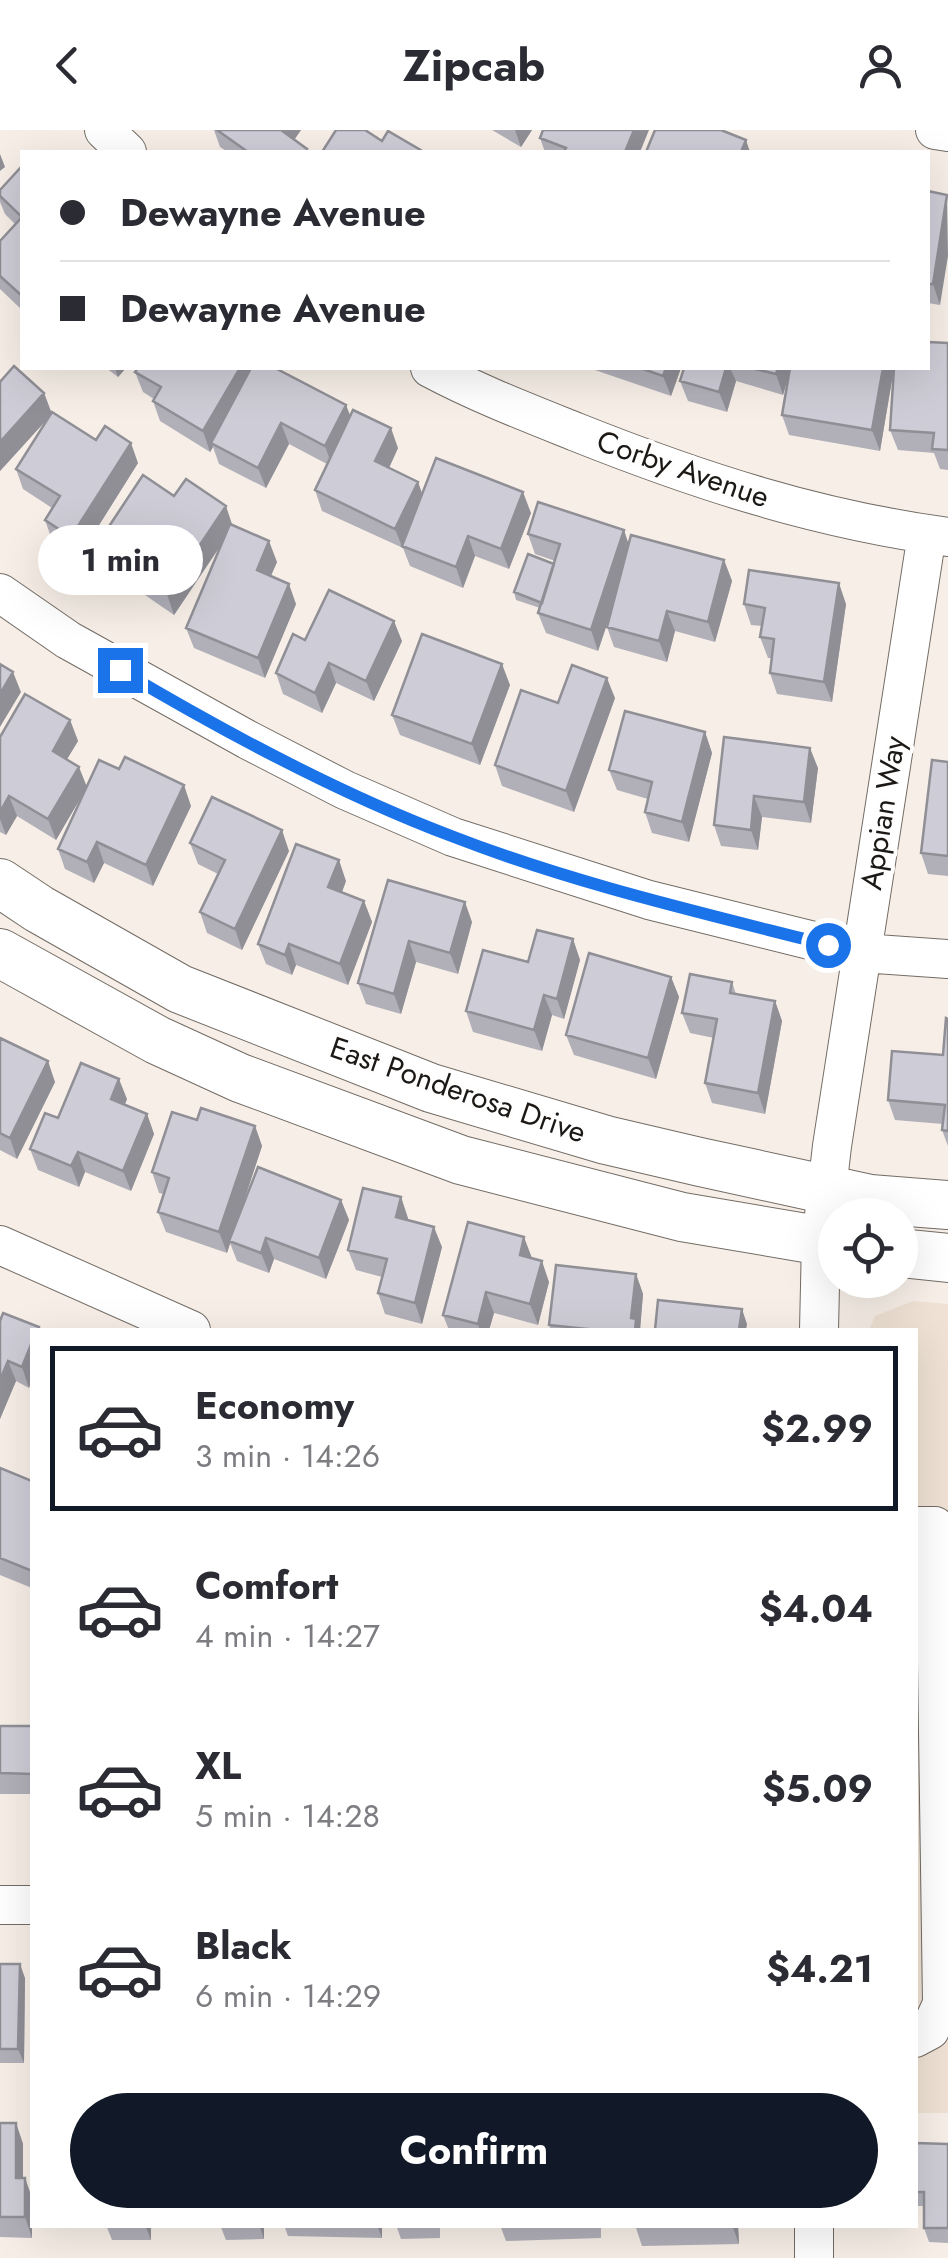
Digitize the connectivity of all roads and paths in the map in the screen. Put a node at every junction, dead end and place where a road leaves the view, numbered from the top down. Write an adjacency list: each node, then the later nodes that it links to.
1 (104, 130): 4 (street)
2 (935, 130): 3 (street)
3 (948, 132)
4 (125, 150)
5 (434, 370): 6 (street, Corby Avenue)
6 (937, 535): 10 (street, Appian Way)
7 (0, 594): 10 (street)
8 (0, 883): 12 (main road, East Ponderosa Drive)
9 (0, 952): 15 (main road, East Ponderosa Drive)
10 (862, 953): 11 (street); 12 (street, Appian Way)
11 (948, 959)
12 (826, 1190): 13 (street, Appian Way); 14 (main road, East Ponderosa Drive)
13 (826, 1198)
14 (948, 1204)
15 (818, 1240)
16 (0, 1245): 20 (street)
17 (918, 1255): 18 (main road)
18 (948, 1258)
19 (822, 1298): 21 (street, Appian Way)
20 (187, 1328)
21 (819, 1328)
22 (918, 1526): 25 (street)
23 (0, 1905): 24 (street)
24 (30, 1905)
25 (918, 2036)
26 (814, 2228): 27 (street)
27 (814, 2258)

